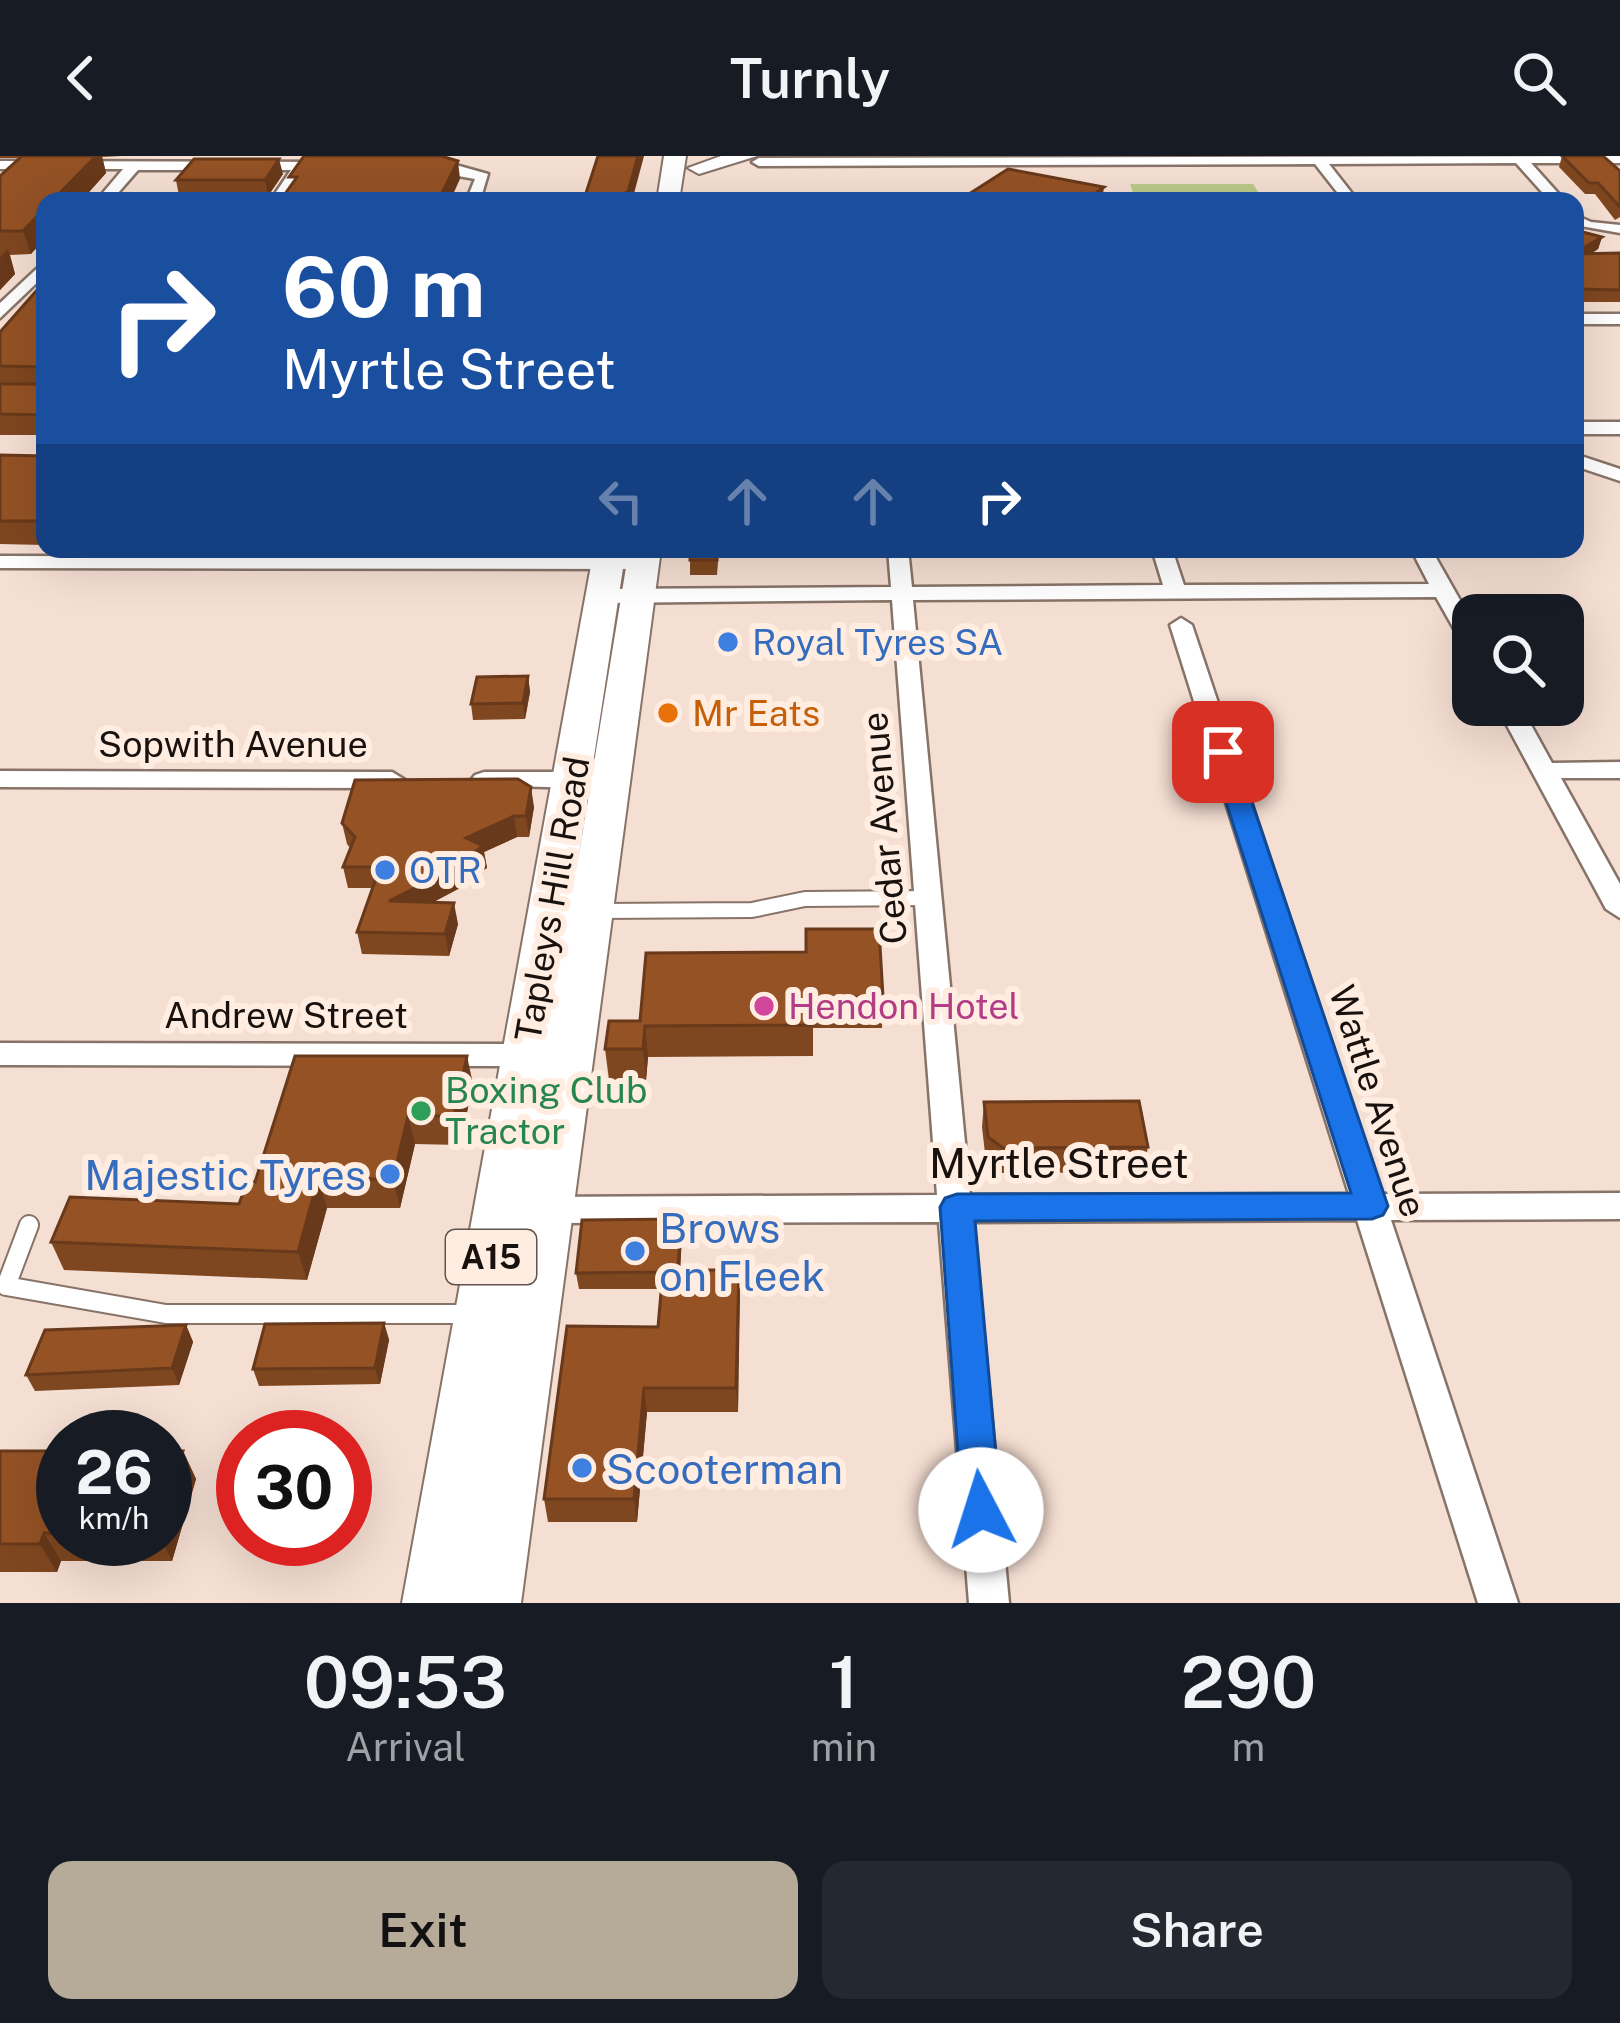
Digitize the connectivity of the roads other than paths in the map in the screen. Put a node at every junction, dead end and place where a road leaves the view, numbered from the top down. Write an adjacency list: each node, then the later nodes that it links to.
1 (675, 156): 17 (main road)
2 (1250, 157): 3 (street); 7 (street)
3 (877, 158): 4 (street)
4 (753, 159): 13 (main road)
5 (1519, 159): 6 (street); 7 (street); 19 (street)
6 (1620, 159)
7 (1321, 163): 18 (street)
8 (0, 165): 9 (street)
9 (135, 165): 10 (street); 14 (street)
10 (301, 166): 11 (street); 15 (street)
11 (342, 166)
12 (404, 166): 16 (street)
13 (698, 169)
14 (111, 192)
15 (283, 192)
16 (477, 192)
17 (669, 192)
18 (1344, 192)
19 (1550, 192)
20 (1584, 224): 21 (street)
21 (1620, 229)
22 (22, 264): 23 (street)
23 (36, 265)
24 (36, 275): 25 (street)
25 (0, 314)
26 (1584, 319): 27 (street)
27 (1620, 319)
28 (1584, 428): 29 (street)
29 (1620, 428)
30 (1584, 463): 31 (street)
31 (1620, 475)
32 (899, 558): 39 (street, Cedar Avenue)
33 (1165, 558): 38 (street)
34 (1426, 558): 37 (street)
35 (0, 562): 36 (street)
36 (624, 569): 39 (street); 46 (main road, Tapleys Hill Road / A15)
37 (1443, 590): 38 (street); 40 (street)
38 (1176, 593): 39 (street)
39 (902, 595): 47 (street, Cedar Avenue)
40 (1452, 606)
41 (1181, 625): 52 (street, Wattle Avenue)
42 (1520, 726): 44 (street)
43 (1620, 770): 44 (street)
44 (1546, 771): 48 (street)
45 (0, 779): 46 (street, Sopwith Avenue)
46 (591, 780): 49 (main road, Tapleys Hill Road / A15)
47 (929, 898): 49 (lane); 54 (street, Cedar Avenue)
48 (1620, 909)
49 (573, 911): 51 (main road, Tapleys Hill Road / A15)
50 (0, 1054): 51 (street, Andrew Street)
51 (549, 1055): 55 (main road, Tapleys Hill Road / A15)
52 (1372, 1206): 53 (street, Myrtle Street); 54 (street, Myrtle Street); 61 (street, Wattle Avenue)
53 (1620, 1206)
54 (957, 1207): 55 (street, Myrtle Street); 60 (street, Cedar Avenue)
55 (523, 1210): 57 (main road, Tapleys Hill Road / A15); 59 (main road, Tapleys Hill Road / A15)
56 (28, 1225): 57 (lane)
57 (482, 1314): 58 (main road, Tapleys Hill Road / A15)
58 (433, 1603)
59 (490, 1603)
60 (989, 1603)
61 (1498, 1603)

